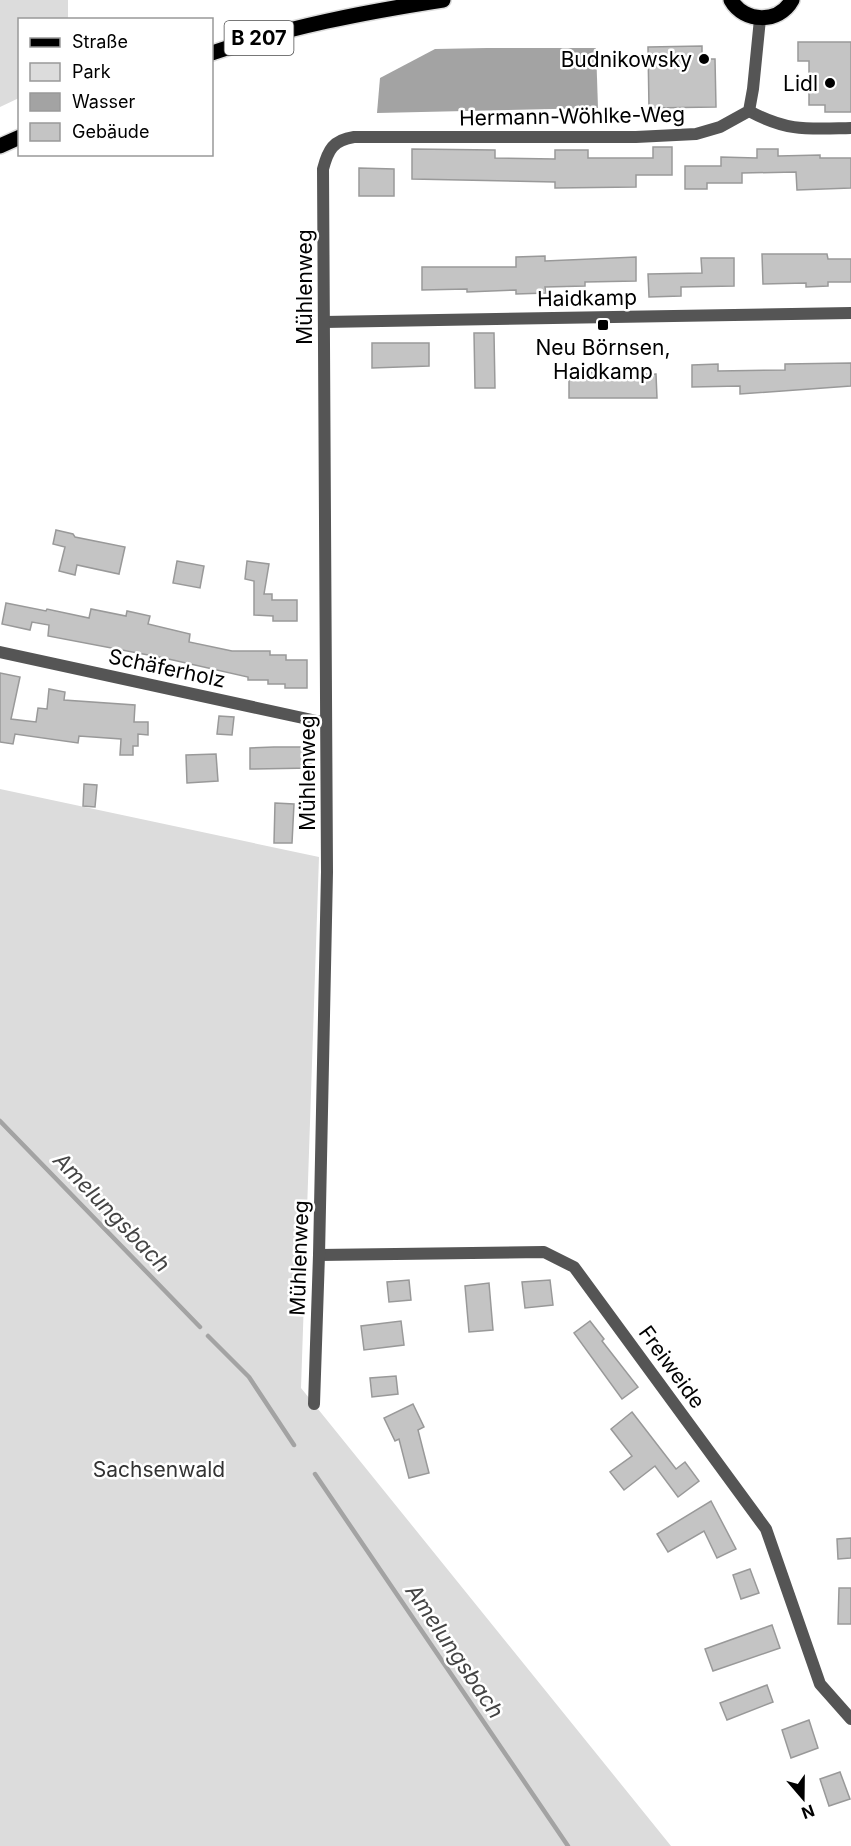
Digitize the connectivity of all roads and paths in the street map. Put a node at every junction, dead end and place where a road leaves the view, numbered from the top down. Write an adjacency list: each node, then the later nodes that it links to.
1 (443, 0): 5 (main road, B 207)
2 (731, 0): 4 (main road)
3 (792, 0): 4 (main road)
4 (760, 19): 6 (street)
5 (213, 53)
6 (748, 111): 7 (street); 9 (street, Hermann-Wöhlke-Weg)
7 (851, 128)
8 (18, 138): 10 (main road)
9 (334, 144): 12 (street, Mühlenweg)
10 (0, 146)
11 (851, 313): 12 (street, Haidkamp)
12 (324, 322): 14 (street, Mühlenweg)
13 (0, 652): 14 (street, Schäferholz)
14 (326, 723): 15 (street, Mühlenweg)
15 (319, 1255): 16 (street, Mühlenweg); 17 (street, Freiweide)
16 (314, 1404)
17 (845, 1707): 18 (street, Freiweide)
18 (851, 1719)

